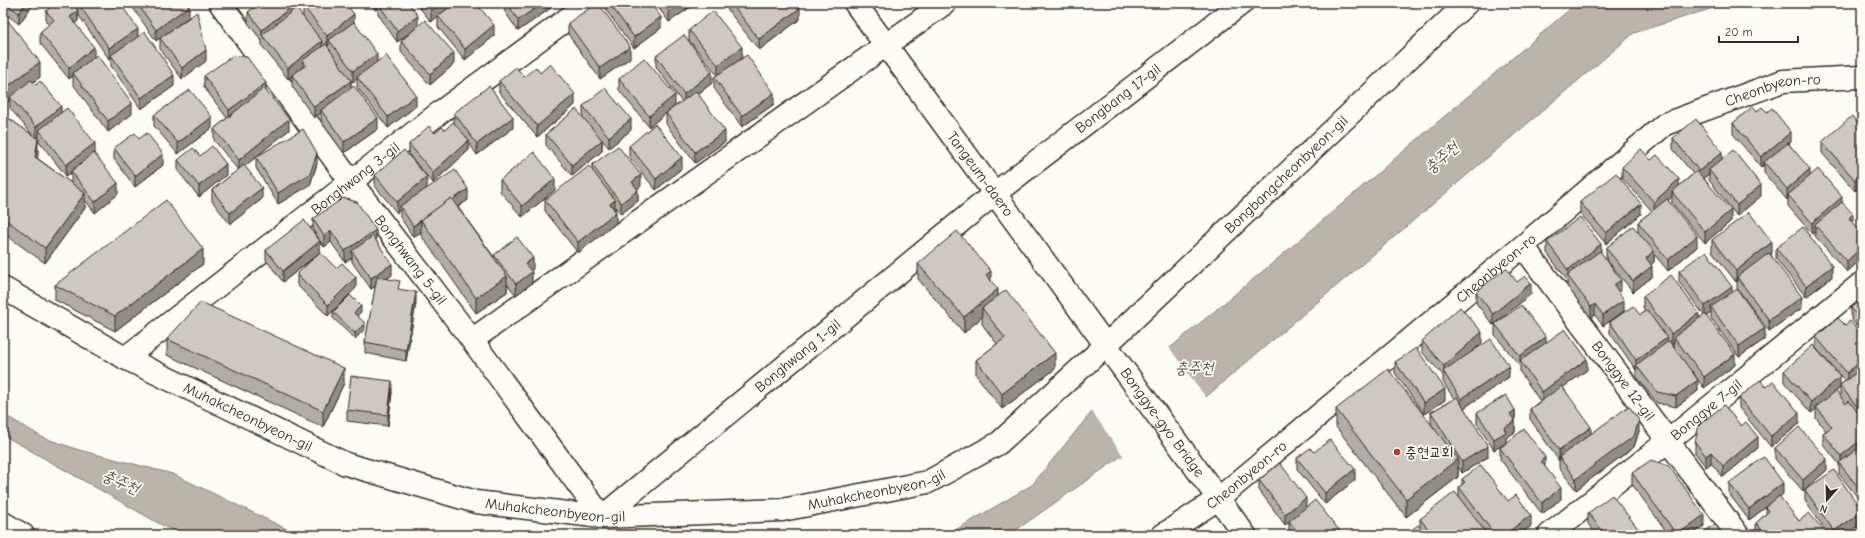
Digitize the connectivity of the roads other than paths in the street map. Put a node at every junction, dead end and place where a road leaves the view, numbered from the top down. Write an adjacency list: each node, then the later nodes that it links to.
1 (220, 3): 9 (street, Bonghwang 5-gil)
2 (589, 3): 9 (street, Bonghwang 3-gil)
3 (855, 3): 7 (street, Tangeum-daero)
4 (945, 3): 7 (street)
5 (1242, 3): 10 (street, Bongbang 17-gil)
6 (1467, 3): 15 (street, Bongbangcheonbyeon-gil)
7 (886, 45): 10 (street, Tangeum-daero); 14 (street)
8 (1862, 77): 11 (street, Cheonbyeon-ro)
9 (351, 182): 14 (street, Bonghwang 5-gil); 16 (street, Bonghwang 3-gil)
10 (994, 194): 15 (street, Tangeum-daero); 19 (street, Bonghwang 1-gil)
11 (1523, 246): 17 (street, Bonggye 12-gil); 18 (street, Cheonbyeon-ro)
12 (1862, 283): 17 (street, Bonggye 7-gil)
13 (3, 288): 16 (street, Muhakcheonbyeon-gil)
14 (472, 340): 19 (street, Bonghwang 5-gil)
15 (1105, 346): 18 (street, Bonggye-gyo Bridge); 19 (street, Muhakcheonbyeon-gil)
16 (125, 358): 19 (street, Muhakcheonbyeon-gil)
17 (1668, 441): 25 (street, Bonggye 7-gil); 26 (street, Bonggye 12-gil)
18 (1218, 499): 23 (street, Cheonbyeon-ro); 24 (street)
19 (602, 517)
20 (3, 523): 22 (street)
21 (1862, 533): 27 (street)
22 (23, 535)
23 (1163, 535)
24 (1245, 535)
25 (1549, 535)
26 (1738, 535)
27 (1859, 535)

